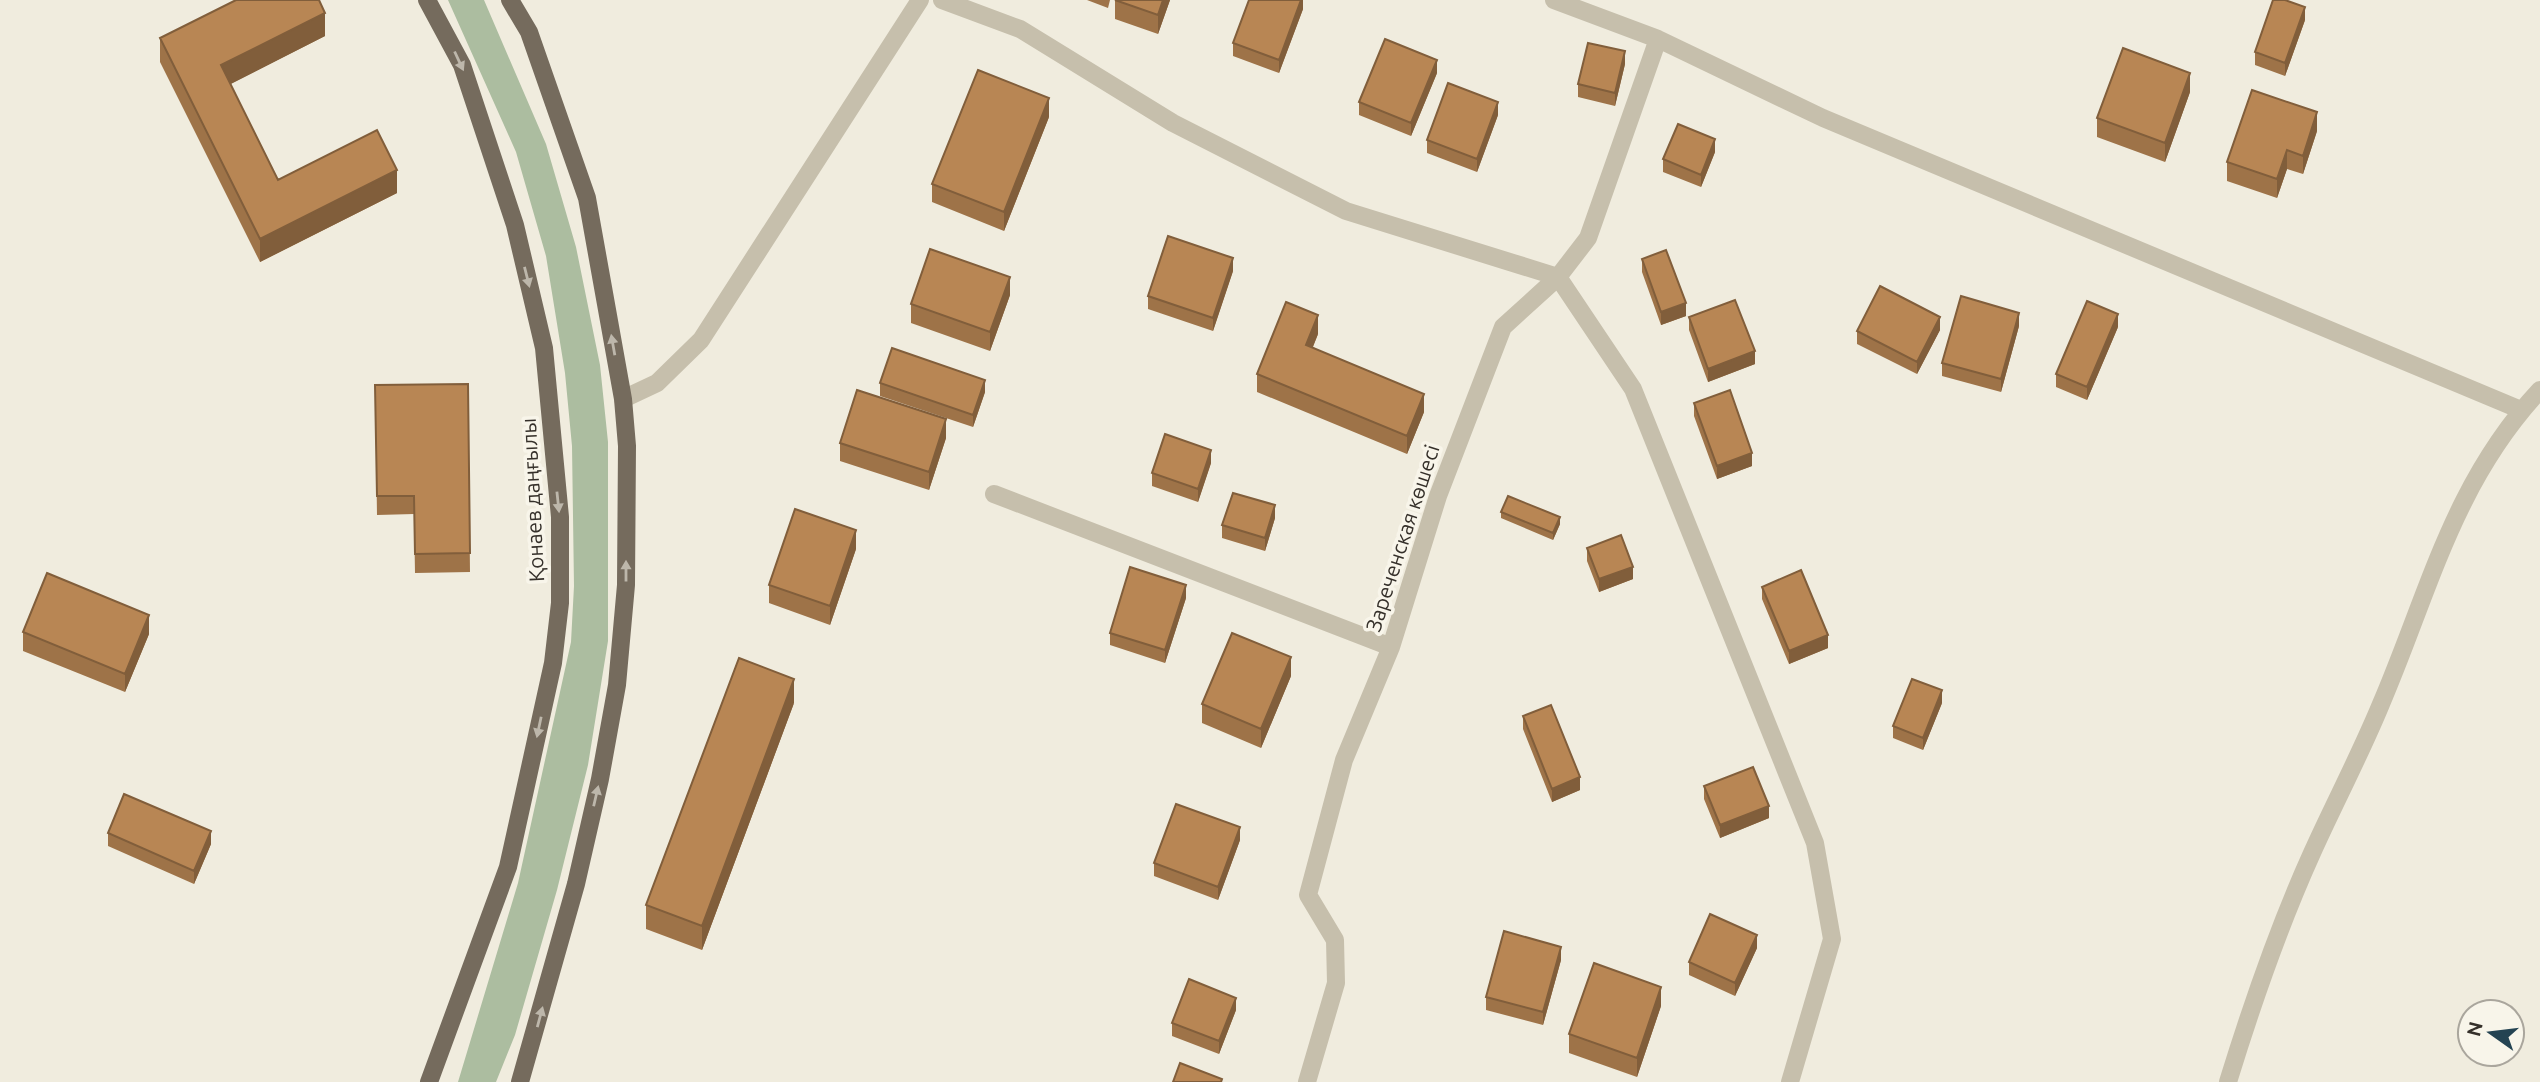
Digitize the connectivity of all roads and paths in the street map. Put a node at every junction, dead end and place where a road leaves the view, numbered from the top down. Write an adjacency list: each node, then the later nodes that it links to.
1 (427, 0): 13 (main road, Қонаев даңғылы, one-way to 13)
2 (510, 0): 9 (main road, one-way to 2)
3 (920, 0): 9 (street)
4 (942, 0): 7 (street)
5 (1554, 0): 6 (street)
6 (1658, 38): 7 (street, Зареченская көшесі); 10 (street)
7 (1558, 278): 12 (street, Зареченская көшесі); 16 (street)
8 (2540, 390): 10 (street)
9 (623, 399): 14 (main road, one-way to 9)
10 (2521, 410): 17 (street)
11 (994, 494): 12 (street)
12 (1391, 647): 15 (street, Зареченская көшесі)
13 (429, 1082)
14 (520, 1082)
15 (1307, 1082)
16 (1790, 1082)
17 (2228, 1082)

